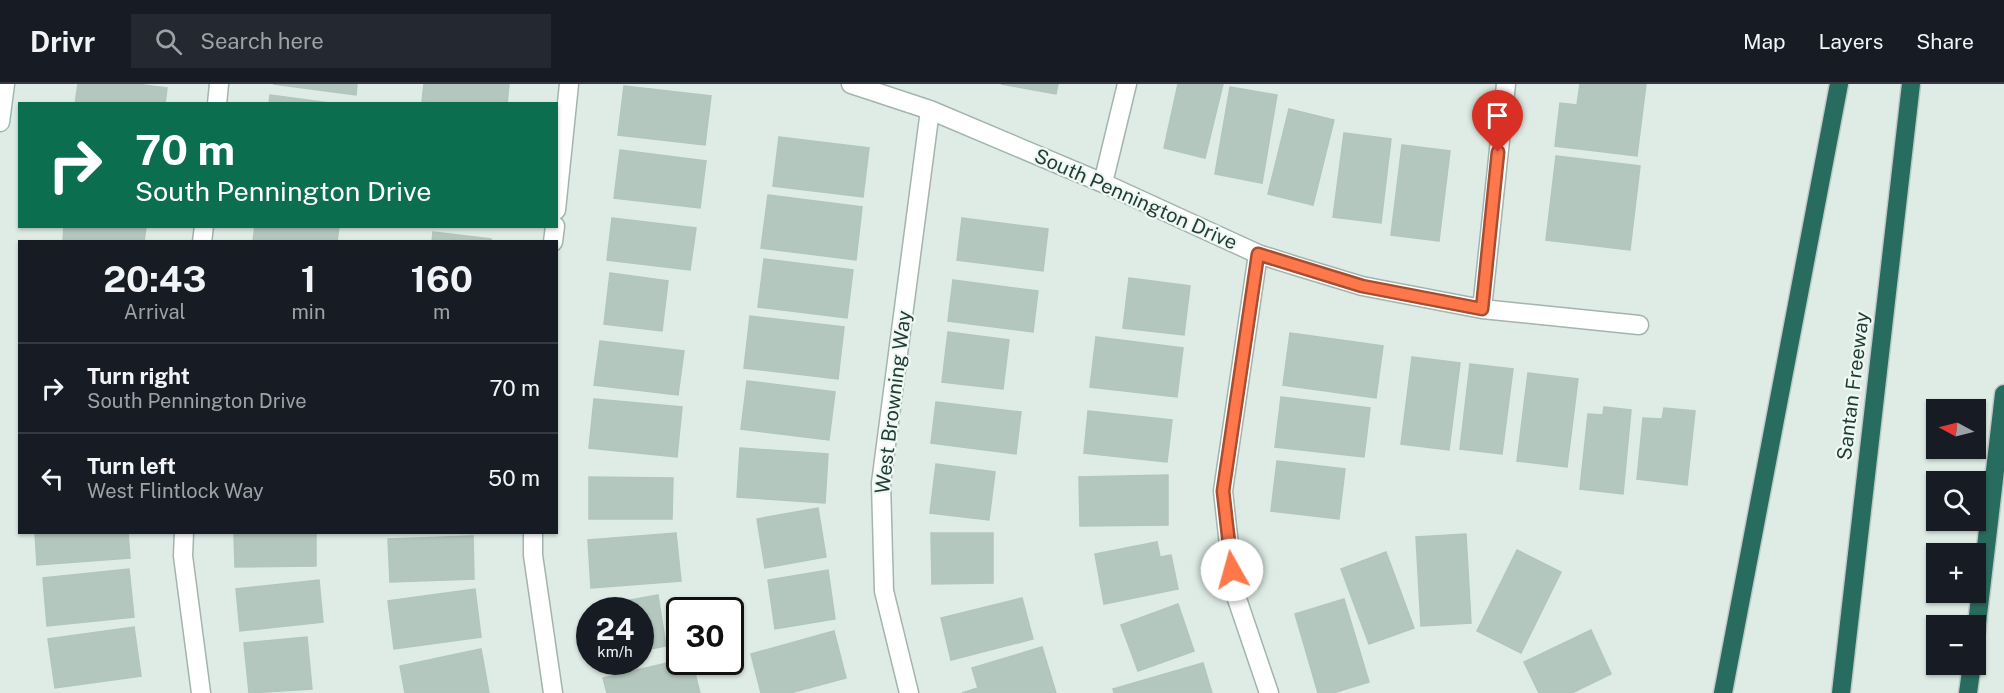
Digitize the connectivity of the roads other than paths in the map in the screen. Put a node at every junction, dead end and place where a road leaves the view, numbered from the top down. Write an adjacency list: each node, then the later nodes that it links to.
1 (4, 84): 11 (street)
2 (219, 84): 9 (street)
3 (569, 84): 13 (street)
4 (851, 84): 10 (street, South Pennington Drive)
5 (1127, 84): 12 (street)
6 (1506, 84): 15 (street)
7 (1839, 84): 26 (highway)
8 (1911, 84): 27 (highway, Santan Freeway)
9 (217, 102)
10 (930, 110): 12 (street, South Pennington Drive); 24 (street, West Browning Way)
11 (0, 122)
12 (1103, 183): 14 (street, South Pennington Drive)
13 (558, 191)
14 (1258, 254): 15 (street, South Pennington Drive); 25 (street)
15 (1482, 309): 16 (street, South Pennington Drive)
16 (1640, 325)
17 (2004, 394): 20 (highway)
18 (184, 534): 22 (street)
19 (533, 534): 23 (street)
20 (1978, 615)
21 (1970, 675): 28 (highway)
22 (201, 693)
23 (553, 693)
24 (909, 693)
25 (1269, 693)
26 (1723, 693)
27 (1841, 693)
28 (1968, 693)

